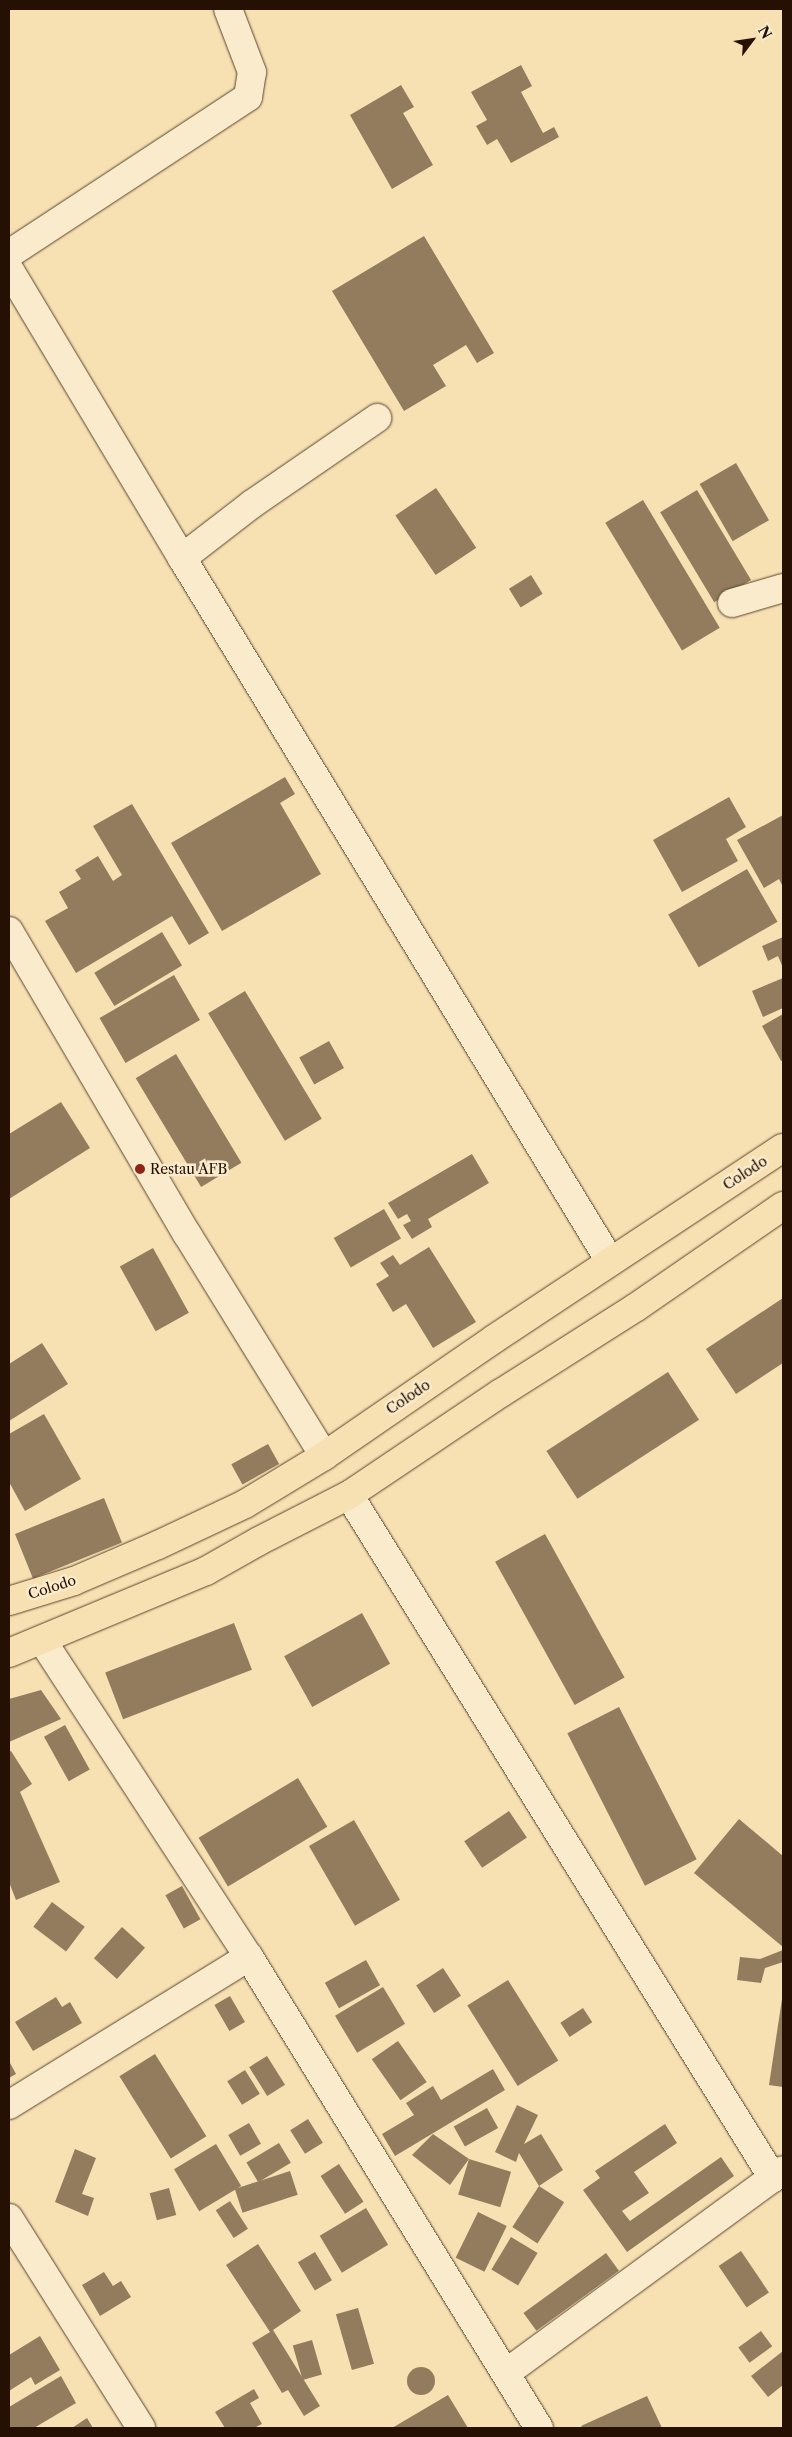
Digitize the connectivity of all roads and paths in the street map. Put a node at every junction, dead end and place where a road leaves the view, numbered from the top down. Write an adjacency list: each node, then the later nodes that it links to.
1 (228, 9): 2 (street)
2 (9, 254)
3 (9, 269): 5 (street)
4 (377, 418): 5 (street)
5 (182, 558): 11 (street)
6 (783, 588): 7 (street)
7 (732, 603)
8 (9, 930): 12 (street)
9 (783, 1148): 11 (main road, Colodo)
10 (783, 1206): 13 (main road)
11 (610, 1261): 12 (main road, Colodo)
12 (324, 1456): 14 (main road, Colodo)
13 (349, 1495): 15 (main road); 19 (street)
14 (11, 1595)
15 (42, 1640): 16 (main road); 17 (street)
16 (9, 1653)
17 (249, 1957): 18 (street); 21 (street)
18 (9, 2104)
19 (778, 2174): 21 (street)
20 (9, 2218): 22 (street)
21 (506, 2374): 23 (street)
22 (141, 2428)
23 (539, 2428)

